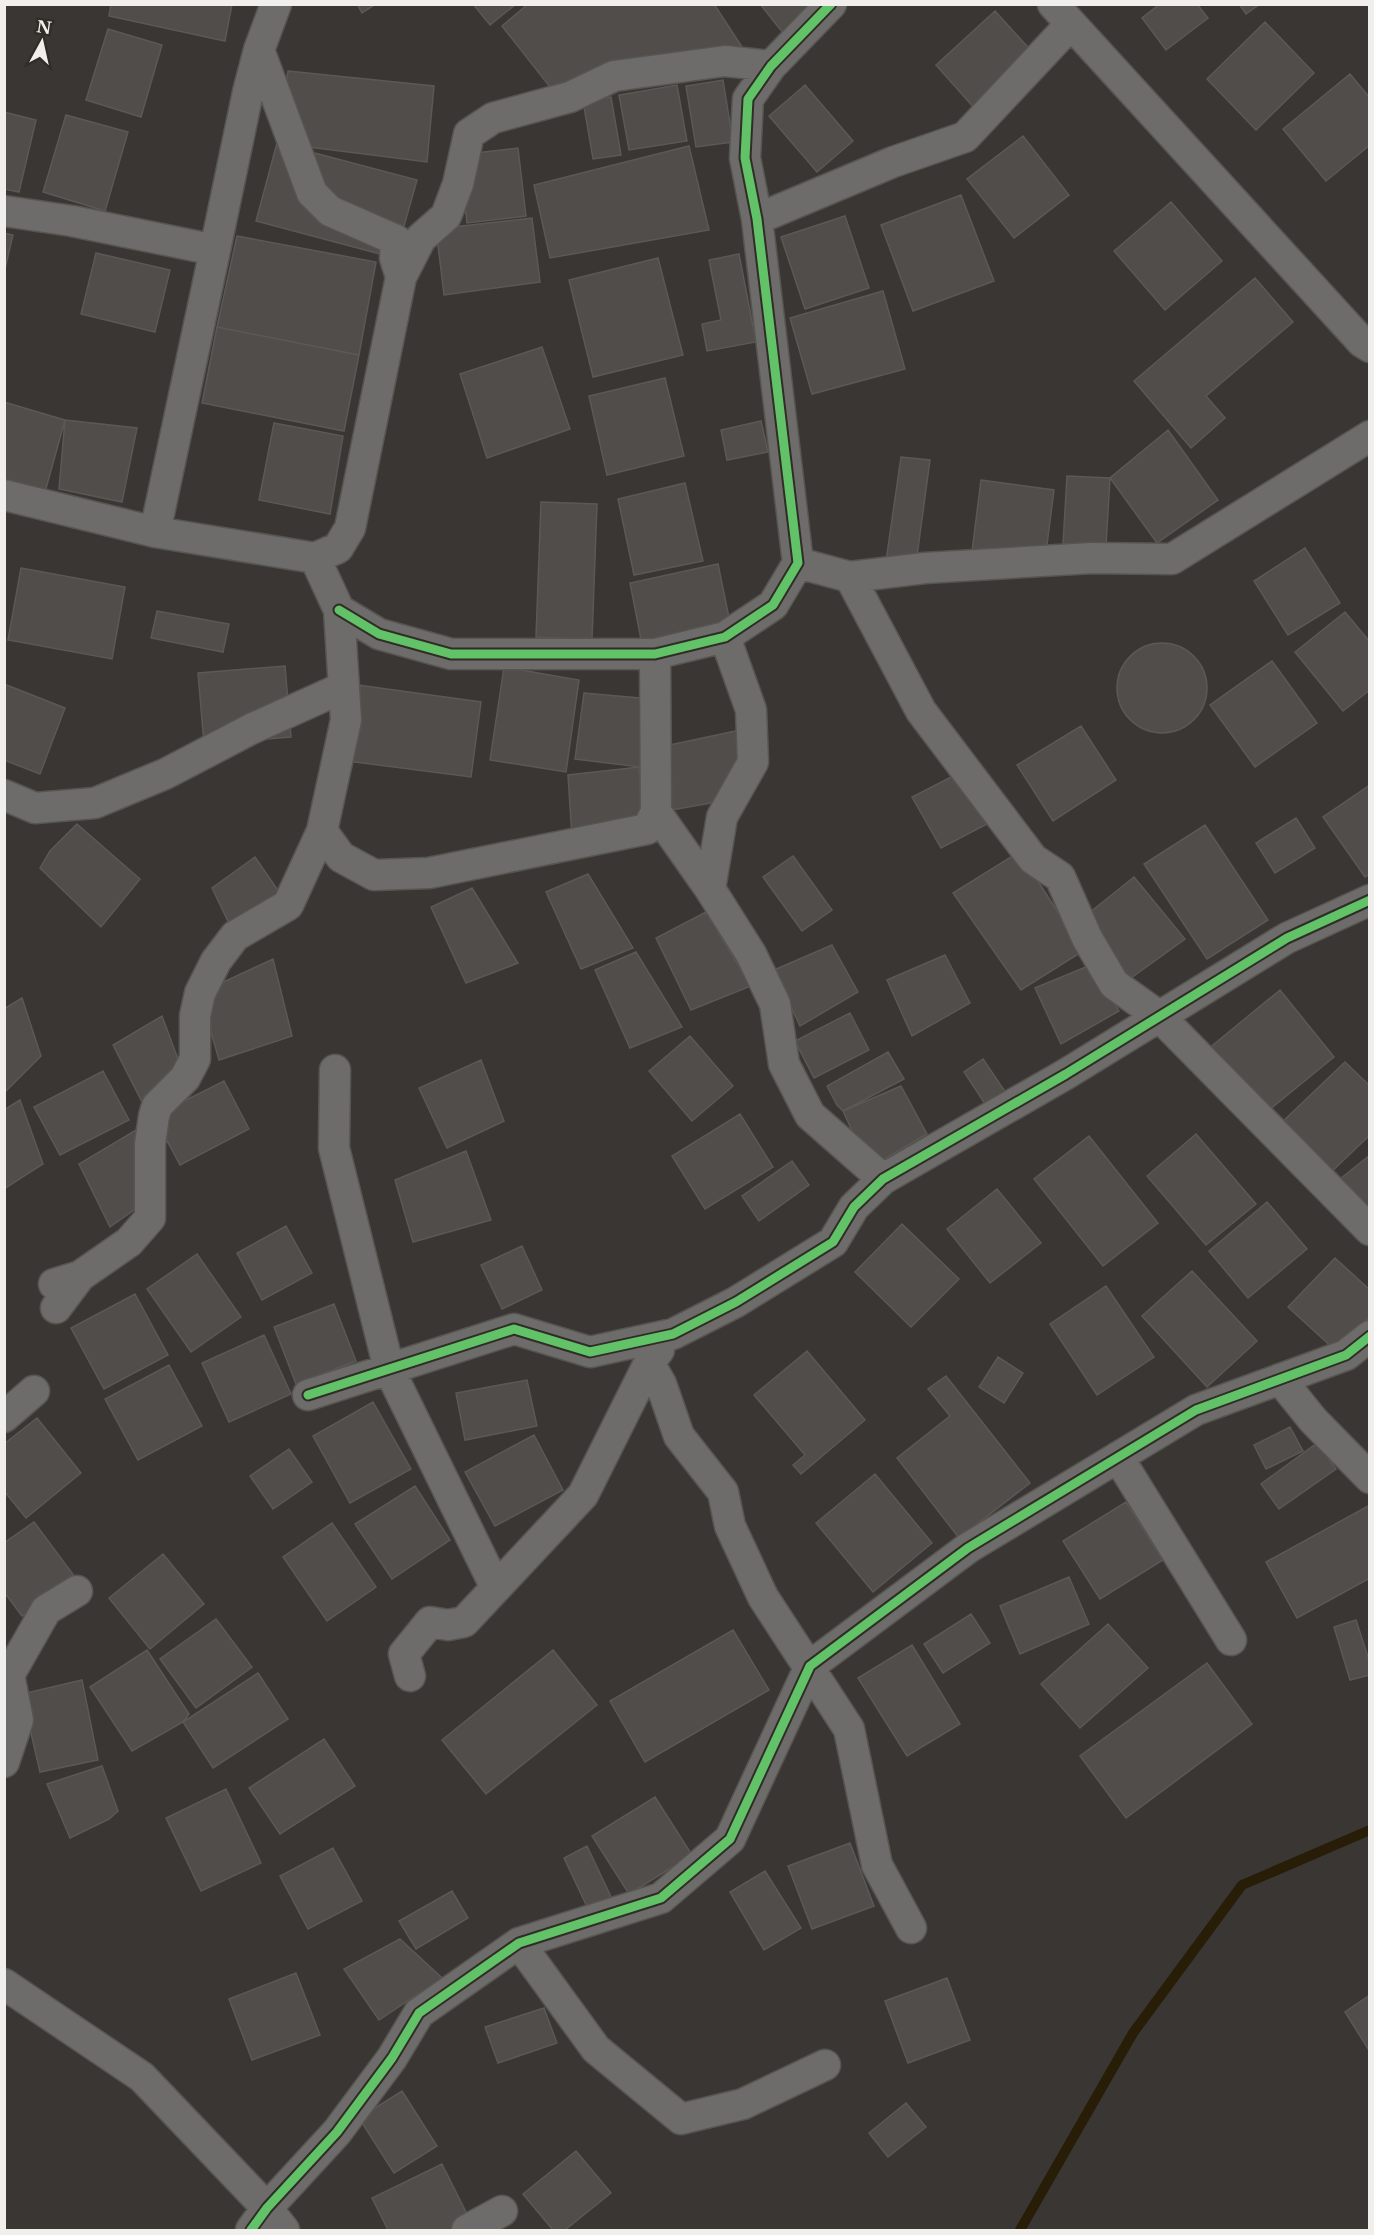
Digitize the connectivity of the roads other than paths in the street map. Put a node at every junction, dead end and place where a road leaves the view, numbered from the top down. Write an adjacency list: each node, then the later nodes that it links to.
1 (276, 4): 4 (street)
2 (831, 4): 5 (street)
3 (1062, 14): 7 (street); 10 (street)
4 (259, 50): 8 (street); 9 (street)
5 (771, 66): 7 (street); 9 (street)
6 (4, 211): 8 (street)
7 (757, 219): 15 (street)
8 (215, 250): 13 (street)
9 (401, 277): 14 (street)
10 (1370, 347)
11 (1370, 436): 16 (street)
12 (4, 495): 13 (street)
13 (155, 532): 14 (street)
14 (315, 558): 17 (street)
15 (798, 563): 16 (street); 18 (street)
16 (850, 577): 26 (street)
17 (339, 610): 19 (street); 20 (street)
18 (725, 637): 19 (street); 24 (street)
19 (655, 654): 22 (street)
20 (344, 687): 21 (street); 23 (street)
21 (4, 795)
22 (656, 812): 23 (street); 24 (street)
23 (322, 831): 30 (street)
24 (710, 889): 28 (street)
25 (1370, 900): 26 (street)
26 (1160, 1017): 28 (street); 29 (street)
27 (335, 1070): 34 (street)
28 (883, 1179): 31 (street)
29 (1370, 1230)
30 (63, 1289)
31 (673, 1334): 33 (street); 34 (street)
32 (1370, 1336): 35 (street)
33 (649, 1363): 41 (street); 44 (street)
34 (389, 1369): 37 (street); 41 (street)
35 (1280, 1379): 39 (street); 40 (street)
36 (34, 1391): 38 (street)
37 (308, 1395)
38 (4, 1418)
39 (1118, 1457): 43 (street); 44 (street)
40 (1370, 1478)
41 (496, 1588): 45 (street)
42 (76, 1591): 46 (street)
43 (1231, 1640)
44 (810, 1666): 47 (street); 48 (street)
45 (410, 1676)
46 (4, 1762)
47 (911, 1928)
48 (519, 1943): 50 (street); 52 (street)
49 (4, 1984): 52 (street)
50 (825, 2065)
51 (502, 2211): 53 (street)
52 (267, 2223)
53 (467, 2230)

